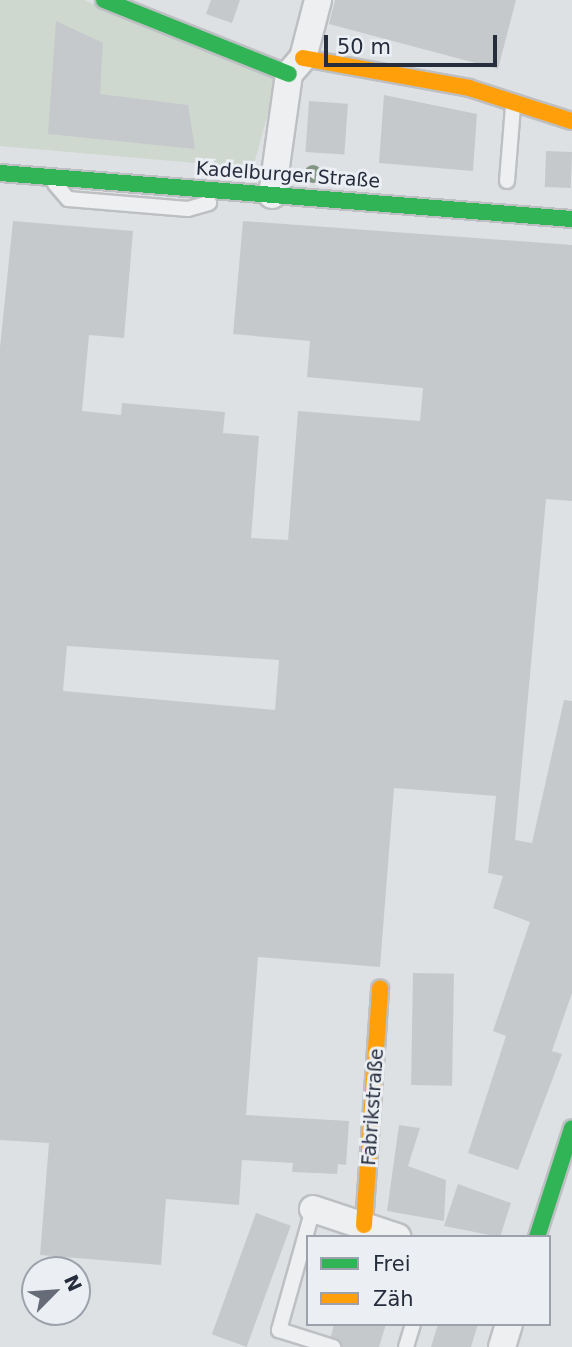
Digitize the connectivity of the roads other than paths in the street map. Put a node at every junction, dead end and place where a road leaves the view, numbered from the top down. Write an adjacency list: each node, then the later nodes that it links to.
1 (104, 0): 3 (street)
2 (318, 0): 3 (street)
3 (296, 66): 4 (street); 10 (street)
4 (514, 102): 5 (street); 9 (lane)
5 (572, 121)
6 (0, 156): 7 (lane)
7 (177, 169)
8 (0, 173): 10 (street, Kadelburger Straße)
9 (507, 181)
10 (268, 182): 11 (street, Kadelburger Straße)
11 (572, 219)
12 (380, 989): 16 (street, Fabrikstraße)
13 (572, 1128): 14 (street)
14 (561, 1196): 18 (street)
15 (313, 1209): 16 (street); 21 (lane)
16 (364, 1225): 17 (street)
17 (392, 1235)
18 (538, 1235)
19 (412, 1326): 22 (lane)
20 (508, 1326): 23 (street)
21 (333, 1347)
22 (406, 1347)
23 (502, 1347)

